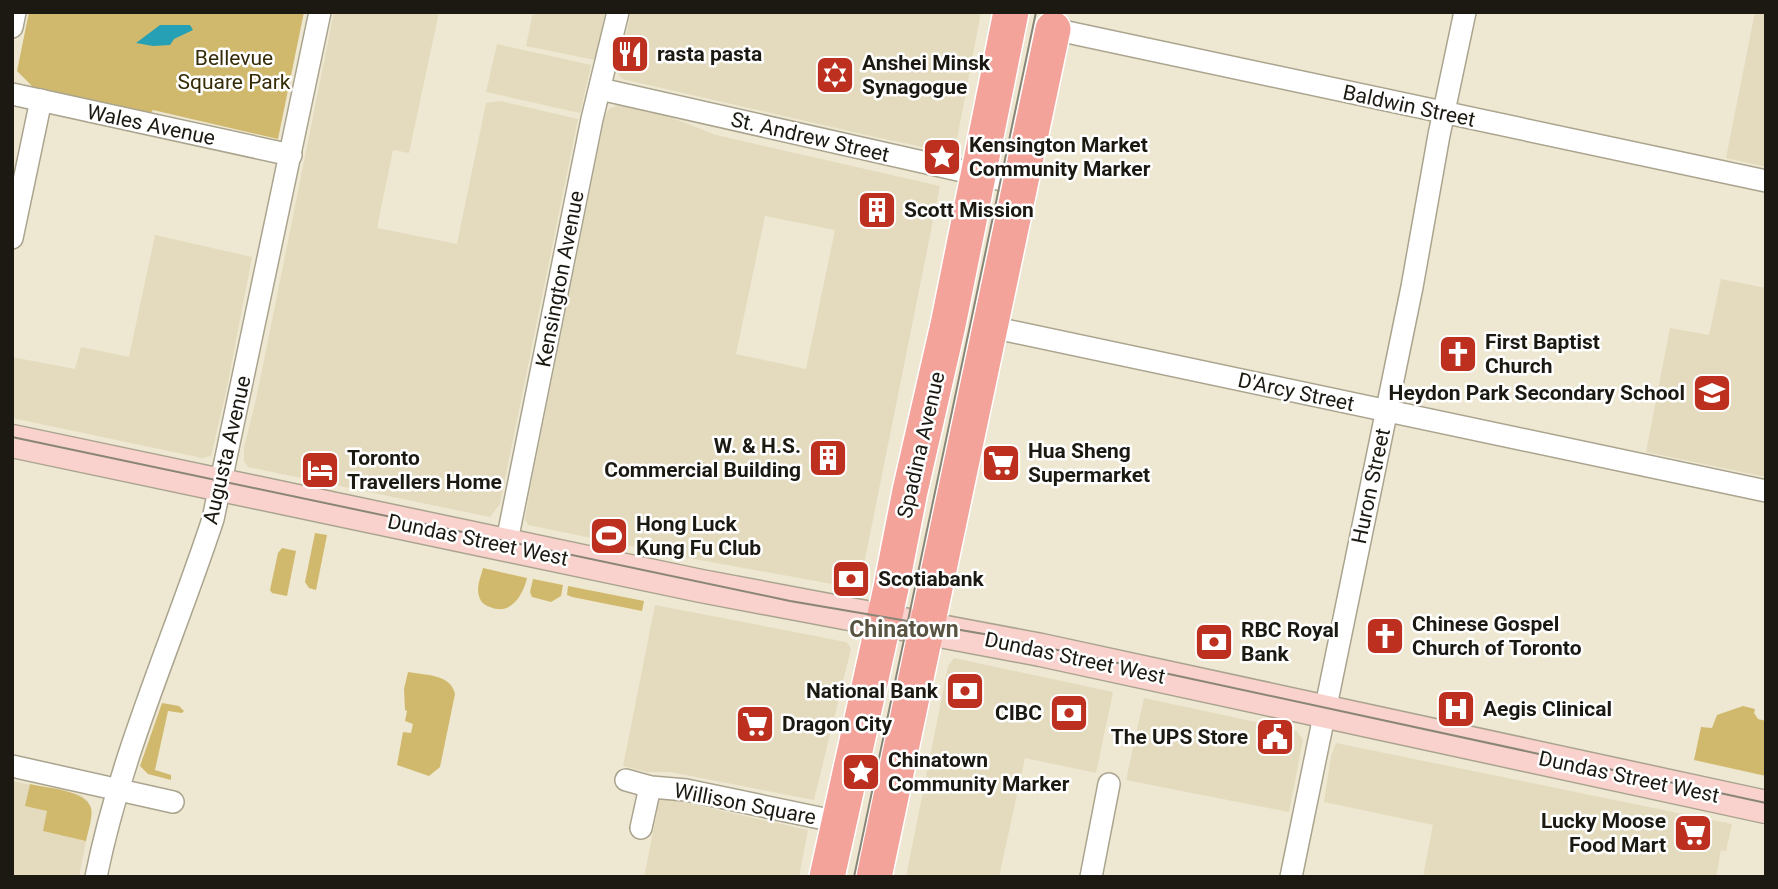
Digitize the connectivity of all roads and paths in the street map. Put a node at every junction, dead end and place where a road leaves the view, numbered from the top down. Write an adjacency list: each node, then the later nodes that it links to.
1 (15, 12): 7 (street)
2 (320, 12): 12 (street, Augusta Avenue)
3 (618, 12): 8 (street, Kensington Avenue)
4 (1011, 12): 13 (main road, Spadina Avenue)
5 (1465, 12): 11 (street, Huron Street)
6 (1055, 21): 11 (street, Baldwin Street); 15 (main road, Spadina Avenue)
7 (12, 27)
8 (600, 89): 13 (street, St. Andrew Street); 22 (street, Kensington Avenue)
9 (12, 94): 10 (street, Wales Avenue)
10 (41, 100): 12 (street, Wales Avenue); 16 (street)
11 (1444, 114): 14 (street, Baldwin Street); 18 (street, Huron Street)
12 (291, 155): 20 (street, Augusta Avenue)
13 (978, 174): 15 (street, St. Andrew Street); 23 (main road, Spadina Avenue)
14 (1766, 181)
15 (1020, 184): 17 (main road, Spadina Avenue)
16 (12, 238)
17 (991, 327): 18 (street, D'Arcy Street); 24 (main road, Spadina Avenue)
18 (1386, 412): 21 (street, D'Arcy Street); 25 (street, Huron Street)
19 (12, 440): 20 (main road, Dundas Street West)
20 (221, 485): 22 (main road, Dundas Street West); 30 (street, Augusta Avenue)
21 (1766, 491)
22 (506, 546): 23 (main road, Dundas Street West)
23 (883, 622): 24 (main road, Dundas Street West); 33 (main road, Spadina Avenue)
24 (925, 628): 25 (main road, Dundas Street West); 37 (main road, Spadina Avenue)
25 (1325, 711): 32 (main road, Dundas Street West); 39 (street, Huron Street)
26 (12, 766): 30 (street)
27 (626, 780): 29 (street, Willison Square)
28 (1109, 784): 38 (street)
29 (650, 787): 33 (street, Willison Square); 34 (street, Willison Square)
30 (119, 789): 31 (street); 35 (street, Augusta Avenue)
31 (173, 802)
32 (1766, 807)
33 (839, 822): 36 (main road, Spadina Avenue)
34 (641, 828)
35 (96, 877)
36 (827, 877)
37 (874, 877)
38 (1091, 877)
39 (1291, 877)

